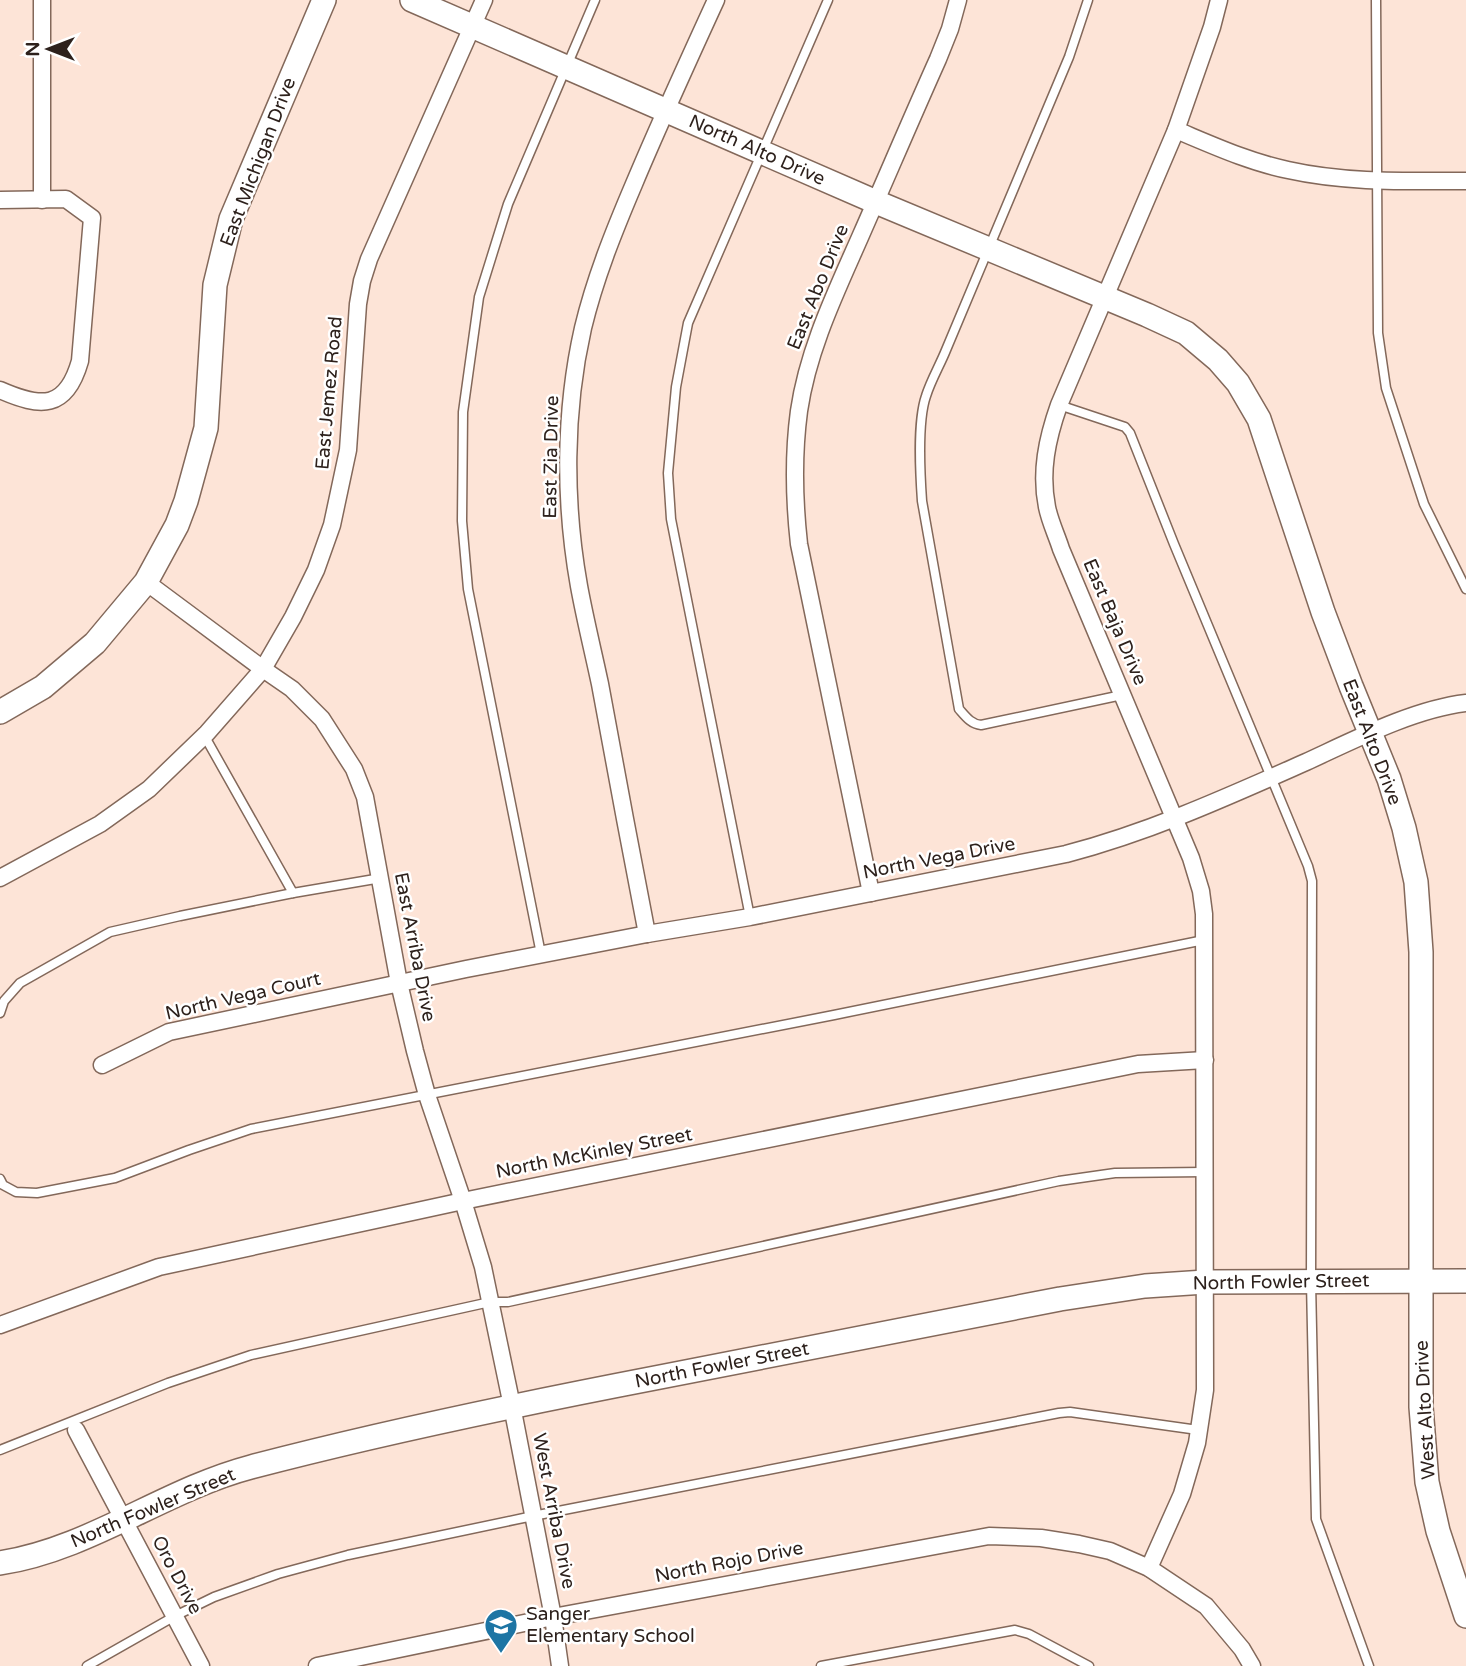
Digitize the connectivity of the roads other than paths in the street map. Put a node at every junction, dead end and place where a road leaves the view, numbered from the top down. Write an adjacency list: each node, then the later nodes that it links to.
1 (42, 0): 20 (street)
2 (324, 0): 26 (street, East Michigan Drive)
3 (412, 0): 12 (street, North Alto Drive)
4 (484, 0): 12 (street, East Jemez Road)
5 (595, 0): 13 (lane)
6 (716, 0): 14 (street, East Zia Drive)
7 (828, 0): 16 (lane)
8 (958, 0): 21 (street, East Abo Drive)
9 (1088, 0): 22 (lane)
10 (1219, 0): 15 (street, East Baja Drive)
11 (1376, 0): 17 (lane)
12 (473, 27): 13 (street, North Alto Drive); 28 (street, East Jemez Road)
13 (566, 67): 14 (street, North Alto Drive); 43 (lane)
14 (665, 110): 16 (street, North Alto Drive); 41 (street, East Zia Drive)
15 (1176, 131): 17 (street); 23 (street, East Baja Drive)
16 (761, 152): 21 (street, North Alto Drive); 40 (lane)
17 (1377, 181): 18 (street); 27 (lane)
18 (1466, 181)
19 (0, 200): 20 (street)
20 (42, 200): 24 (street)
21 (876, 202): 22 (street, North Alto Drive); 39 (street, East Abo Drive)
22 (989, 249): 23 (street, North Alto Drive); 29 (lane)
23 (1104, 296): 25 (street, East Baja Drive); 32 (street, East Alto Drive)
24 (0, 390)
25 (1059, 405): 29 (street, East Baja Drive); 34 (lane)
26 (146, 582): 28 (street, East Arriba Drive); 31 (street, East Michigan Drive)
27 (1466, 589)
28 (263, 668): 33 (street, East Jemez Road); 37 (street, East Arriba Drive)
29 (1123, 695): 35 (street, East Baja Drive)
30 (1466, 703): 32 (street, North Vega Drive)
31 (0, 712)
32 (1370, 733): 34 (street, North Vega Drive); 52 (street, East Alto Drive)
33 (204, 735): 36 (street, East Jemez Road); 38 (lane)
34 (1270, 778): 35 (street, North Vega Drive); 55 (lane)
35 (1175, 818): 39 (street, North Vega Drive); 42 (street, East Baja Drive)
36 (0, 878)
37 (381, 878): 38 (lane); 44 (street, East Arriba Drive)
38 (293, 893): 45 (lane)
39 (871, 893): 40 (street, North Vega Drive)
40 (750, 917): 41 (street, North Vega Drive)
41 (647, 934): 43 (street, North Vega Drive)
42 (1204, 940): 46 (street, East Baja Drive); 48 (lane)
43 (541, 954): 44 (street, North Vega Drive)
44 (399, 983): 47 (street, North Vega Court); 48 (street, East Arriba Drive)
45 (0, 1013)
46 (1205, 1060): 49 (street, East Baja Drive); 51 (street, North McKinley Street)
47 (102, 1065)
48 (427, 1096): 50 (lane); 51 (street, East Arriba Drive)
49 (1205, 1172): 54 (street, East Baja Drive); 56 (lane)
50 (0, 1179)
51 (463, 1201): 56 (street, East Arriba Drive); 57 (street, North McKinley Street)
52 (1420, 1281): 53 (street, North Fowler Street); 55 (street, North Fowler Street); 67 (street, West Alto Drive)
53 (1466, 1281)
54 (1205, 1282): 55 (street, North Fowler Street); 58 (street, North Fowler Street); 60 (street, East Baja Drive)
55 (1311, 1282): 76 (lane)
56 (490, 1303): 58 (street, East Arriba Drive); 59 (lane)
57 (0, 1325)
58 (512, 1406): 62 (street, West Arriba Drive); 63 (street, North Fowler Street)
59 (74, 1426): 61 (lane); 63 (street, Oro Drive)
60 (1198, 1430): 62 (lane); 65 (street, East Baja Drive)
61 (0, 1450)
62 (533, 1516): 66 (lane); 68 (street, West Arriba Drive)
63 (124, 1518): 64 (street, North Fowler Street); 66 (street, Oro Drive)
64 (0, 1563)
65 (1149, 1568): 68 (street, North Rojo Drive); 75 (street, North Rojo Drive)
66 (175, 1616): 69 (lane); 70 (street, Oro Drive)
67 (1466, 1616)
68 (553, 1617): 71 (street, North Rojo Drive); 72 (street, West Arriba Drive)
69 (88, 1666)
70 (201, 1666)
71 (317, 1666)
72 (559, 1666)
73 (821, 1666): 74 (lane)
74 (1090, 1666)
75 (1252, 1666)
76 (1369, 1666)

